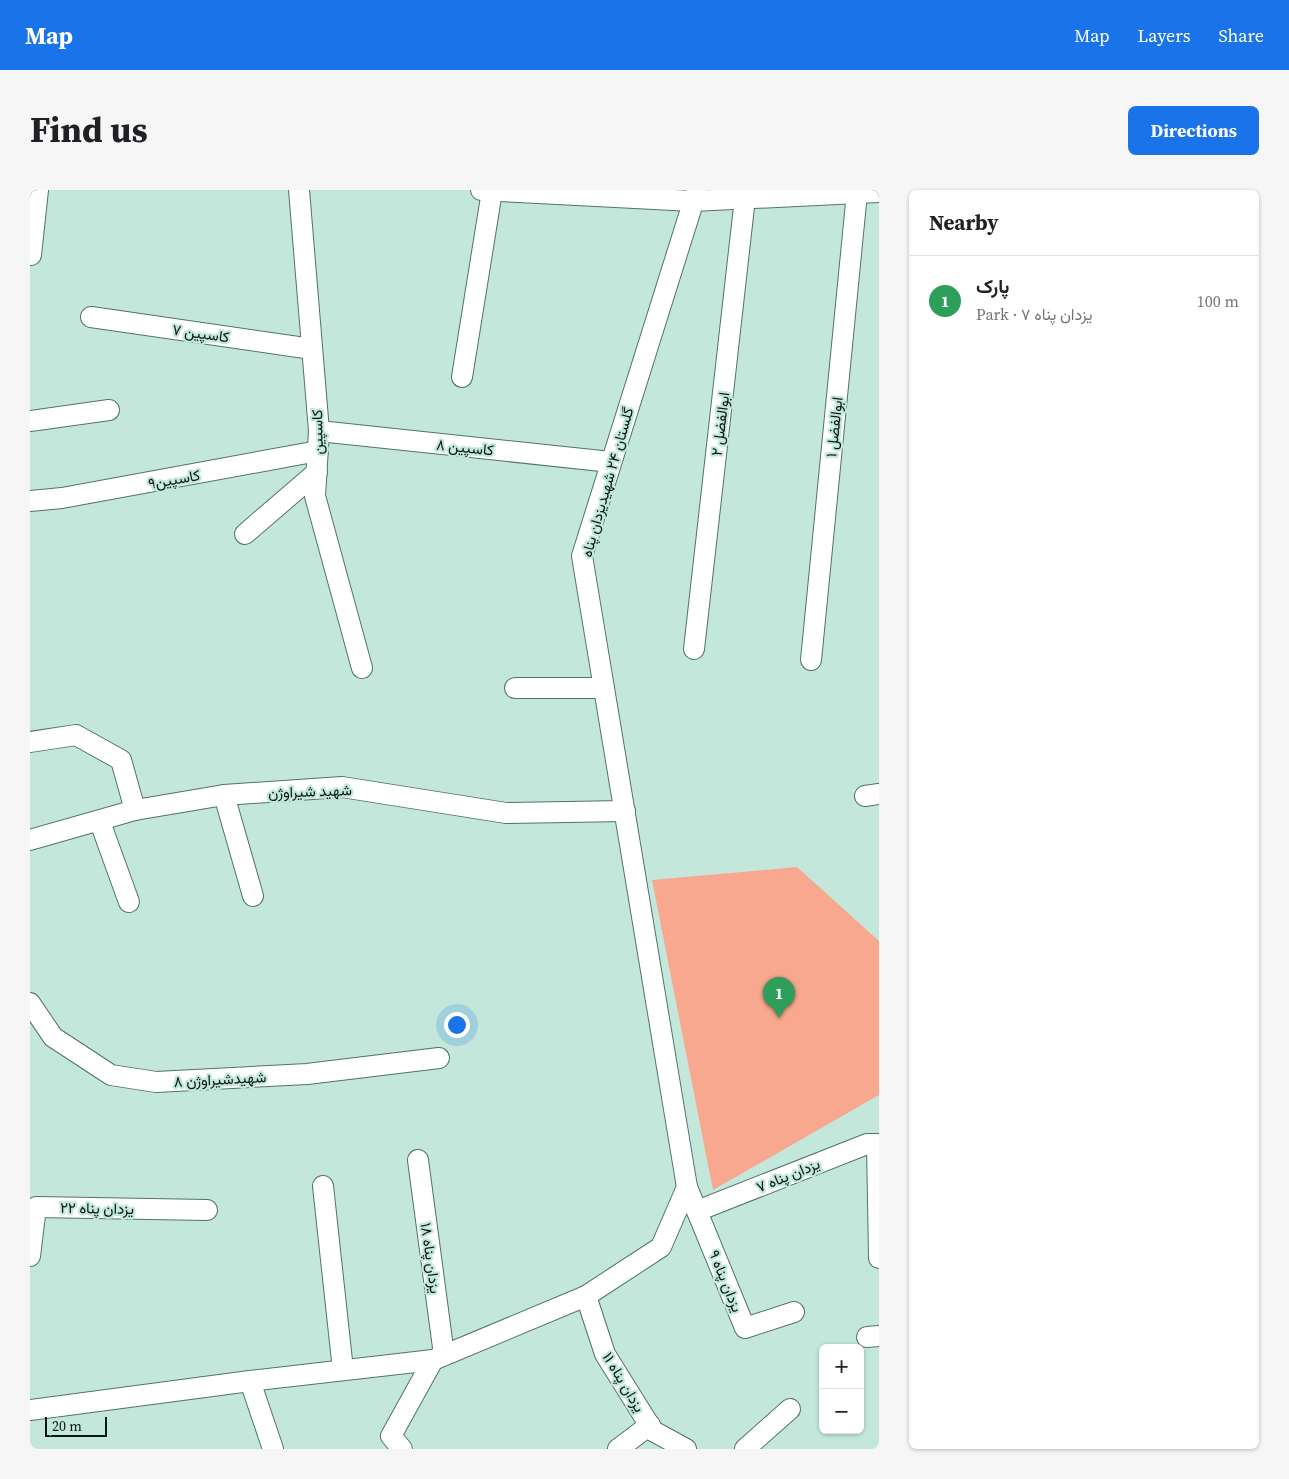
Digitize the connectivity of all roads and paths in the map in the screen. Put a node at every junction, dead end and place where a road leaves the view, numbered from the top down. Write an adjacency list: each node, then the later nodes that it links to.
1 (38, 190): 9 (street)
2 (298, 190): 11 (street, کاسپین)
3 (481, 190): 4 (street)
4 (492, 191): 7 (street); 12 (street)
5 (879, 192): 6 (street)
6 (857, 193): 8 (street); 21 (street, ابوالفضل ۱)
7 (695, 195): 8 (street); 16 (street, گلستان ۲۴ شهیدیزدان پناه)
8 (745, 198): 20 (street, ابوالفضل ۲)
9 (31, 256)
10 (91, 317): 11 (street, کاسپین ۷)
11 (312, 349): 15 (street, کاسپین)
12 (462, 377)
13 (109, 410): 14 (street)
14 (30, 421)
15 (318, 441): 16 (street, کاسپین ۸); 17 (street, کاسپین); 18 (street, کاسپین۹)
16 (611, 462): 24 (street, گلستان ۲۴ شهیدیزدان پناه)
17 (317, 472): 19 (street); 22 (street, کاسپین)
18 (30, 501)
19 (245, 534)
20 (694, 649)
21 (811, 660)
22 (362, 668)
23 (515, 688): 24 (street)
24 (604, 688): 28 (street, گلستان ۲۴ شهیدیزدان پناه)
25 (30, 742): 27 (street)
26 (224, 795): 27 (street, شهید شیراوژن); 28 (street, شهید شیراوژن); 31 (street)
27 (135, 810): 29 (street, شهید شیراوژن)
28 (625, 811): 38 (street, گلستان ۲۴ شهیدیزدان پناه)
29 (100, 822): 30 (street, شهید شیراوژن); 32 (street)
30 (30, 840)
31 (253, 896)
32 (129, 902)
33 (30, 1003): 34 (street, شهیدشیراوژن ۸)
34 (439, 1058)
35 (878, 1144): 40 (street, یزدان پناه ۷); 42 (street)
36 (418, 1160): 45 (street, یزدان پناه ۱۸)
37 (323, 1186): 46 (street)
38 (687, 1187): 40 (street, یزدان پناه ۹); 43 (street)
39 (207, 1210): 41 (street, یزدان پناه ۲۲)
40 (698, 1211): 44 (street, یزدان پناه ۹)
41 (30, 1256)
42 (879, 1258)
43 (586, 1296): 45 (street); 50 (street, یزدان پناه ۱۱)
44 (794, 1312)
45 (438, 1357): 46 (street); 52 (street)
46 (343, 1370): 47 (street)
47 (250, 1380): 49 (street); 51 (street)
48 (790, 1409): 55 (street)
49 (30, 1410)
50 (650, 1425): 53 (street); 54 (street, یزدان پناه ۱۱)
51 (273, 1449)
52 (402, 1449)
53 (618, 1449)
54 (686, 1449)
55 (745, 1449)

